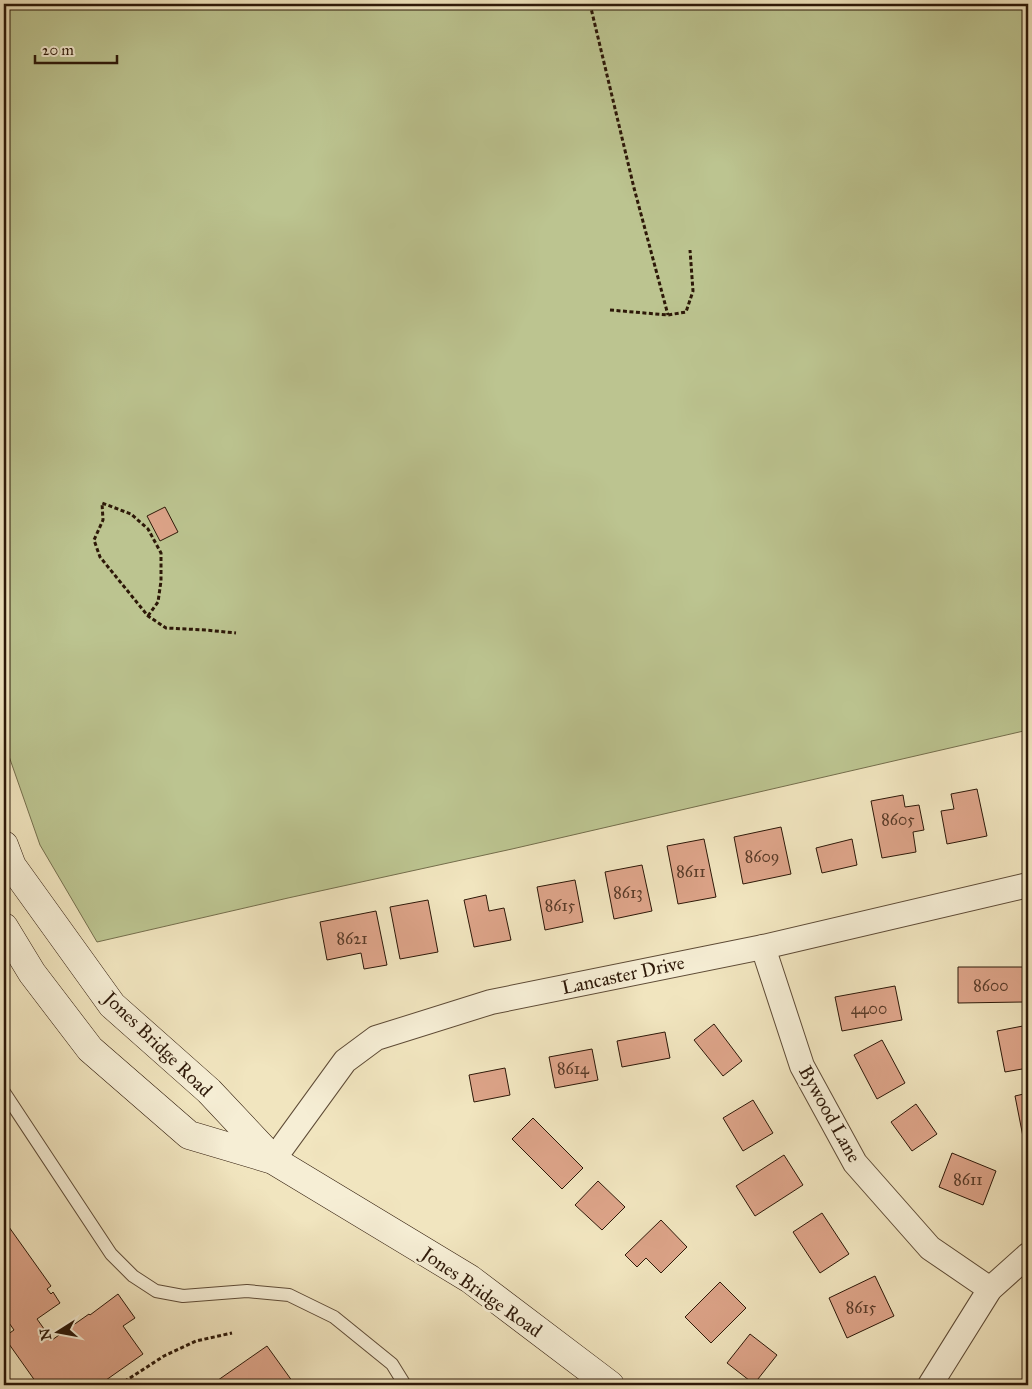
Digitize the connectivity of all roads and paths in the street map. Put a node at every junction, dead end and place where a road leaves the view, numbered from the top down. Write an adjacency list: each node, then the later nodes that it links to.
1 (590, 4): 4 (path)
2 (690, 250): 4 (path)
3 (610, 310): 4 (path)
4 (668, 315)
5 (148, 616): 5 (path); 6 (path)
6 (236, 633)
7 (6, 860): 12 (main road, Jones Bridge Road)
8 (1028, 885): 10 (street, Lancaster Drive)
9 (4, 928): 12 (main road, Jones Bridge Road)
10 (763, 947): 12 (street, Lancaster Drive); 14 (street, Bywood Lane)
11 (4, 1092): 17 (lane)
12 (273, 1160): 18 (main road, Jones Bridge Road)
13 (1028, 1255): 14 (street)
14 (990, 1289): 19 (street)
15 (232, 1334): 16 (path)
16 (119, 1385)
17 (405, 1385)
18 (610, 1385)
19 (930, 1385)

